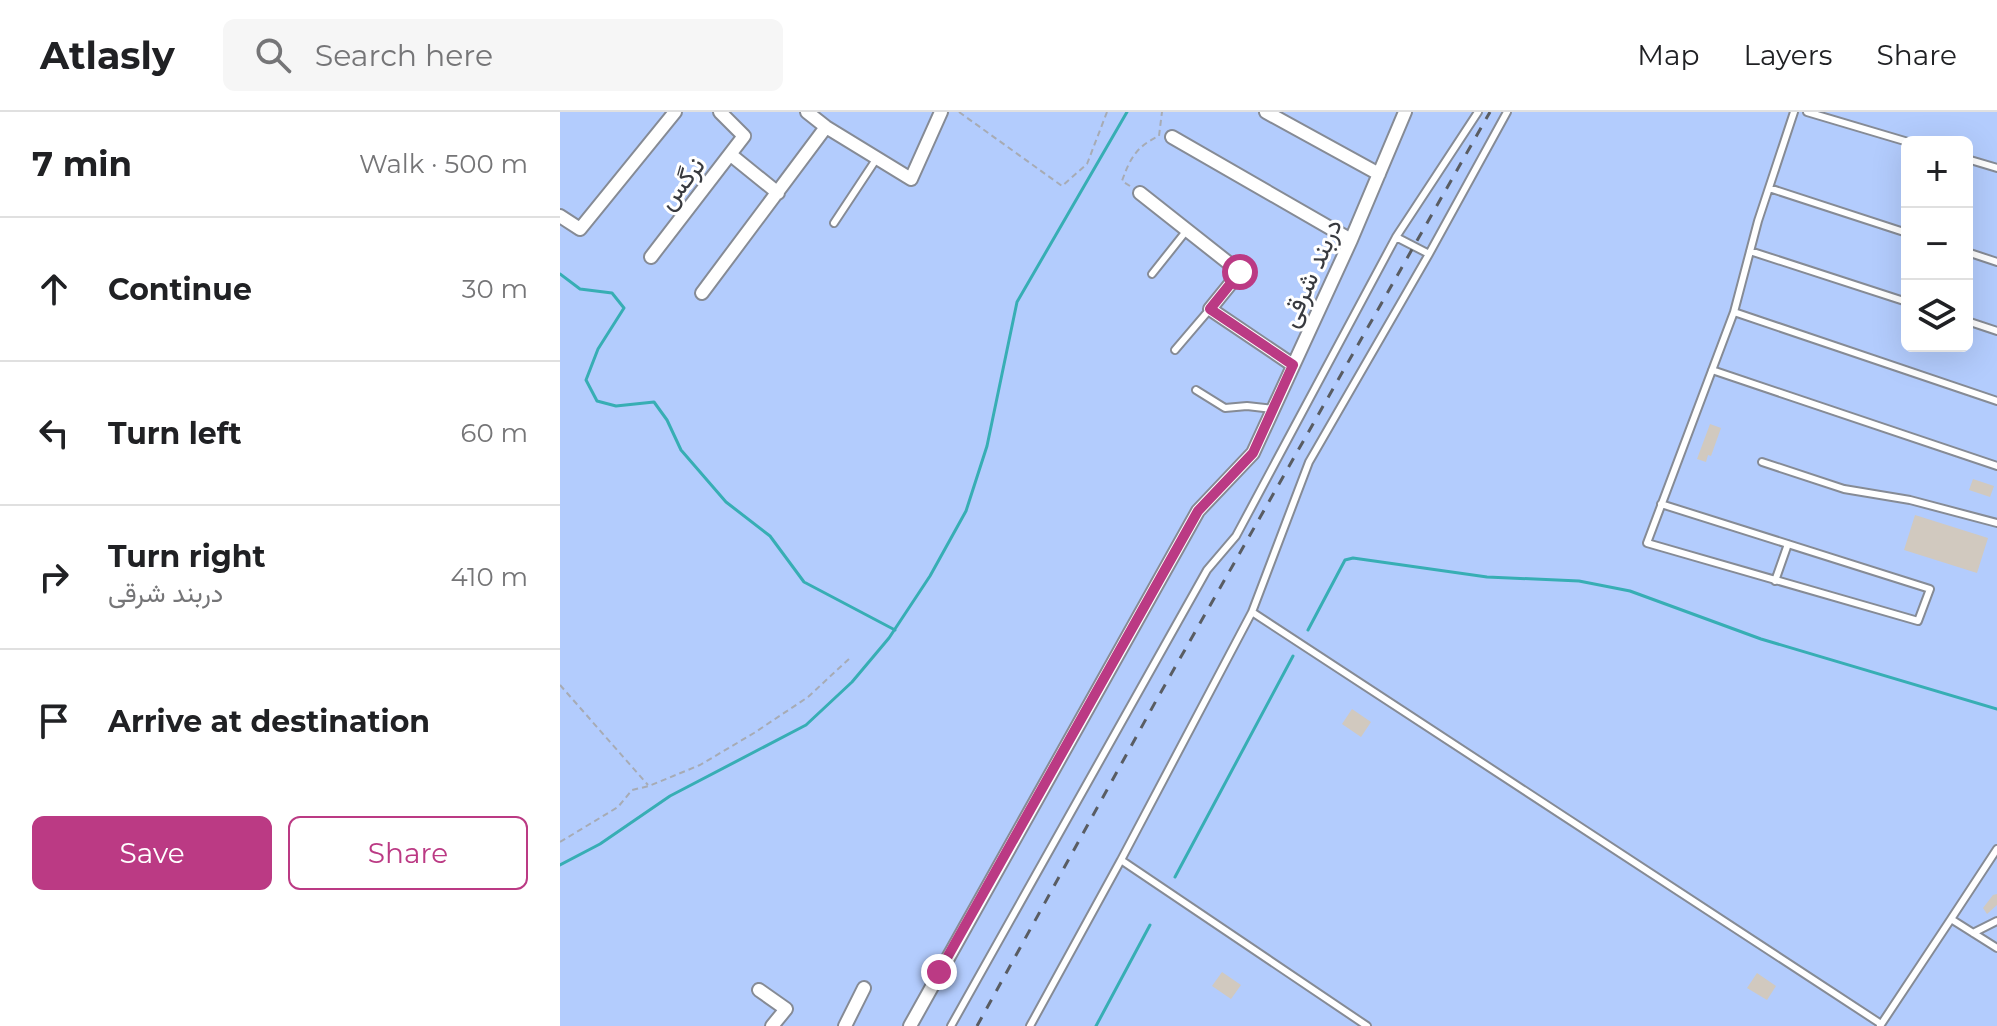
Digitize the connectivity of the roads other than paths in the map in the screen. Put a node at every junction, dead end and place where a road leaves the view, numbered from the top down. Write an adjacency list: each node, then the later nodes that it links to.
1 (675, 112): 21 (street)
2 (941, 112): 14 (street)
3 (1266, 112): 17 (street)
4 (1478, 112): 25 (lane)
5 (1507, 112): 28 (lane)
6 (1794, 112): 18 (lane)
7 (1807, 112): 12 (lane)
8 (725, 114): 13 (street, نرگس)
9 (1400, 114): 17 (street, دربند شرقی)
10 (818, 118): 14 (street); 19 (street)
11 (1172, 137): 26 (street)
12 (1901, 140)
13 (731, 155): 19 (street); 30 (street, نرگس)
14 (877, 158): 22 (lane)
15 (1973, 161): 16 (lane)
16 (1997, 168)
17 (1379, 174): 26 (street, دربند شرقی)
18 (1769, 188): 24 (lane); 27 (lane)
19 (778, 193): 33 (street)
20 (1140, 193): 23 (street)
21 (560, 216)
22 (834, 223)
23 (1187, 230): 32 (lane); 35 (street)
24 (1901, 231)
25 (1396, 237): 28 (lane); 65 (lane)
26 (1351, 240): 40 (street, دربند شرقی)
27 (1750, 251): 34 (lane); 36 (lane)
28 (1429, 254): 51 (lane)
29 (1973, 254): 31 (lane)
30 (651, 257)
31 (1997, 262)
32 (1152, 274)
33 (702, 293)
34 (1901, 300)
35 (1210, 309): 39 (lane); 40 (street)
36 (1734, 312): 41 (lane); 43 (lane)
37 (1973, 323): 38 (lane)
38 (1997, 331)
39 (1175, 350)
40 (1293, 365): 44 (street, دربند شرقی)
41 (1712, 370): 46 (lane); 47 (lane)
42 (1196, 390): 44 (lane)
43 (1997, 401)
44 (1273, 409): 64 (street, دربند شرقی)
45 (1762, 462): 48 (lane)
46 (1997, 466)
47 (1661, 504): 49 (lane); 50 (lane)
48 (1997, 523)
49 (1788, 544): 50 (lane); 50 (lane)
50 (1775, 581)
51 (1252, 612): 53 (lane); 61 (lane)
52 (1997, 849): 54 (lane)
53 (1121, 860): 66 (lane); 67 (lane)
54 (1951, 919): 56 (lane); 61 (lane)
55 (1997, 921): 56 (lane)
56 (1973, 933): 57 (lane)
57 (1997, 948)
58 (864, 988): 60 (street)
59 (759, 990): 62 (street)
60 (846, 1023): 63 (street)
61 (1880, 1025)
62 (772, 1026)
63 (861, 1026)
64 (910, 1026)
65 (951, 1026)
66 (1030, 1026)
67 (1367, 1026)

